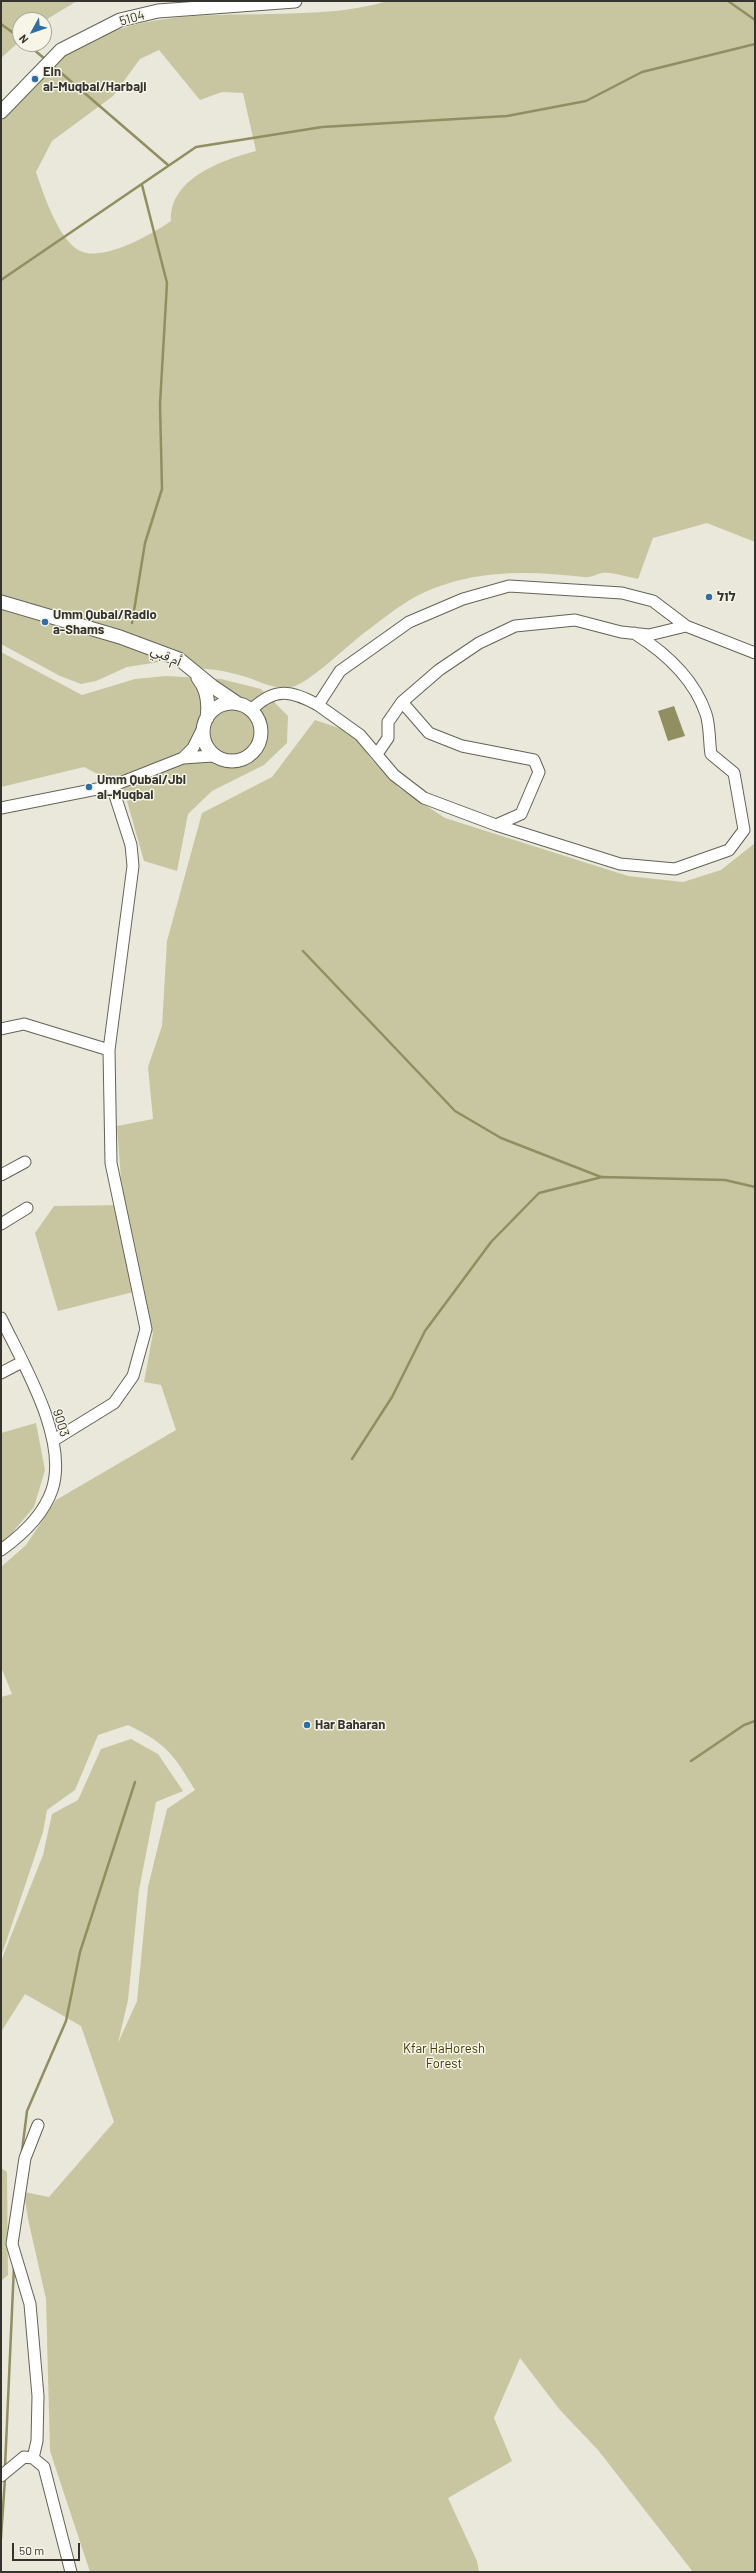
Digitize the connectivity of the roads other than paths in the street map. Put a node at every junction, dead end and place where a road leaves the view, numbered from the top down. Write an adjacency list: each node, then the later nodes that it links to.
1 (295, 1): 2 (street, 5104)
2 (2, 110)
3 (1, 602): 7 (street, أم قبي)
4 (686, 626): 5 (street); 6 (street); 10 (street)
5 (634, 633): 8 (street); 18 (street)
6 (755, 653)
7 (192, 670): 9 (street, أم قبي); 12 (street, أم قبي)
8 (402, 702): 13 (street); 18 (street)
9 (237, 703): 11 (street); 12 (street)
10 (318, 706): 11 (street); 13 (street)
11 (251, 710): 15 (street)
12 (205, 723): 14 (street, أم قبي); 15 (street)
13 (377, 754): 18 (street)
14 (183, 758): 15 (street, أم قبي); 16 (street, أم قبي)
15 (224, 760)
16 (112, 786): 17 (street, أم قبي); 20 (street)
17 (1, 808)
18 (496, 825)
19 (1, 1029): 20 (street)
20 (109, 1050): 28 (street)
21 (25, 1162): 22 (street)
22 (1, 1175)
23 (27, 1208): 24 (street)
24 (1, 1224)
25 (1, 1318): 26 (street, 9003)
26 (22, 1362): 27 (street); 28 (street, 9003)
27 (1, 1373)
28 (54, 1440): 29 (street, 9003)
29 (1, 1550)
30 (38, 2125): 31 (street)
31 (33, 2458): 32 (street); 33 (street)
32 (1, 2476)
33 (71, 2572)

